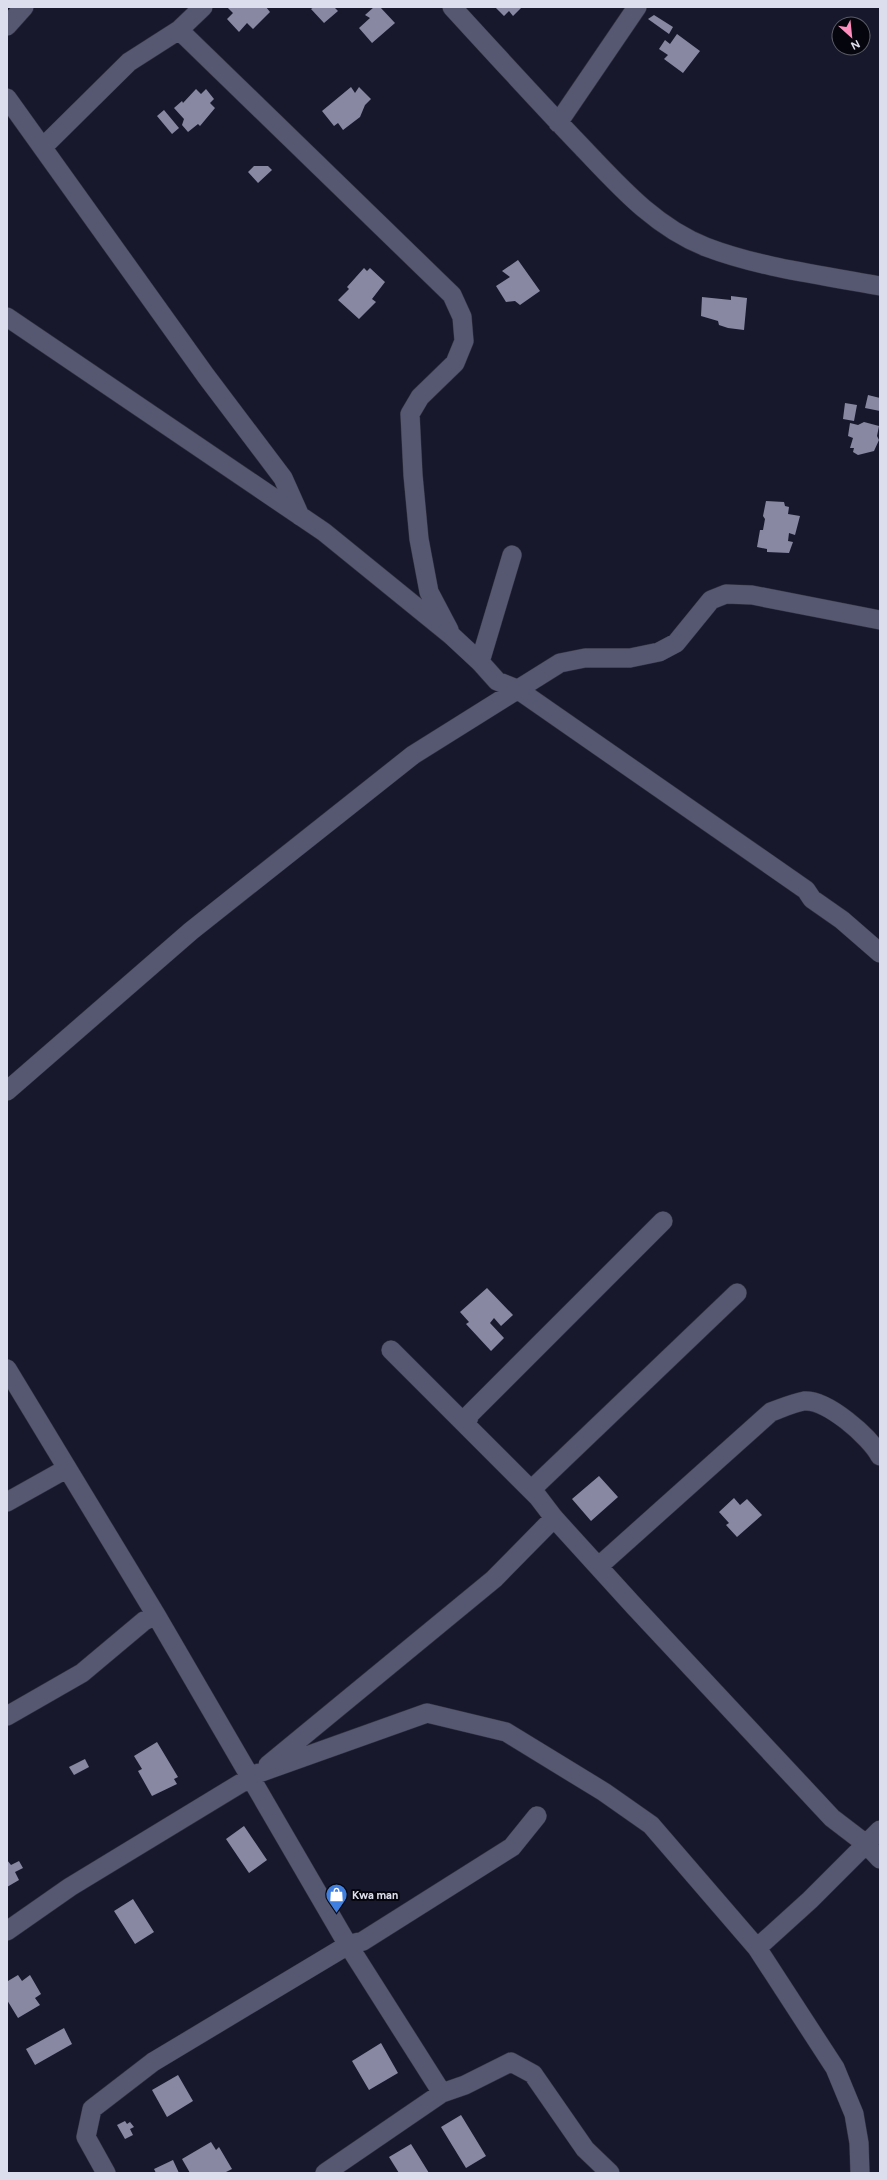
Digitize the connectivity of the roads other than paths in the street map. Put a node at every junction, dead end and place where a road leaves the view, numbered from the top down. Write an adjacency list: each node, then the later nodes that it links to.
1 (24, 7): 5 (street)
2 (203, 7): 6 (street)
3 (452, 7): 8 (street)
4 (637, 7): 8 (street)
5 (7, 26)
6 (179, 30): 9 (street); 15 (street)
7 (7, 98): 9 (street)
8 (558, 123): 10 (street)
9 (43, 147): 12 (street)
10 (880, 286)
11 (7, 317): 12 (street)
12 (300, 516): 15 (street)
13 (512, 555): 16 (street)
14 (880, 620): 17 (street)
15 (452, 636): 16 (street)
16 (480, 662): 17 (street)
17 (516, 689): 18 (street); 19 (street)
18 (880, 953)
19 (7, 1091)
20 (664, 1221): 24 (street)
21 (737, 1293): 27 (street)
22 (391, 1350): 24 (street)
23 (7, 1369): 26 (street)
24 (466, 1425): 27 (street)
25 (880, 1456): 30 (street)
26 (66, 1468): 28 (street); 31 (street)
27 (531, 1490): 29 (street)
28 (7, 1502)
29 (554, 1518): 30 (street); 33 (street)
30 (599, 1566): 36 (street)
31 (156, 1615): 32 (street); 33 (street)
32 (7, 1716)
33 (254, 1776): 38 (street); 39 (street); 40 (street)
34 (537, 1816): 39 (street)
35 (880, 1830): 36 (street)
36 (866, 1844): 37 (street); 40 (street)
37 (880, 1859)
38 (7, 1931)
39 (348, 1945): 41 (street); 42 (street)
40 (757, 1948): 45 (street)
41 (442, 2093): 43 (street); 44 (street)
42 (106, 2173)
43 (325, 2173)
44 (610, 2173)
45 (860, 2173)

